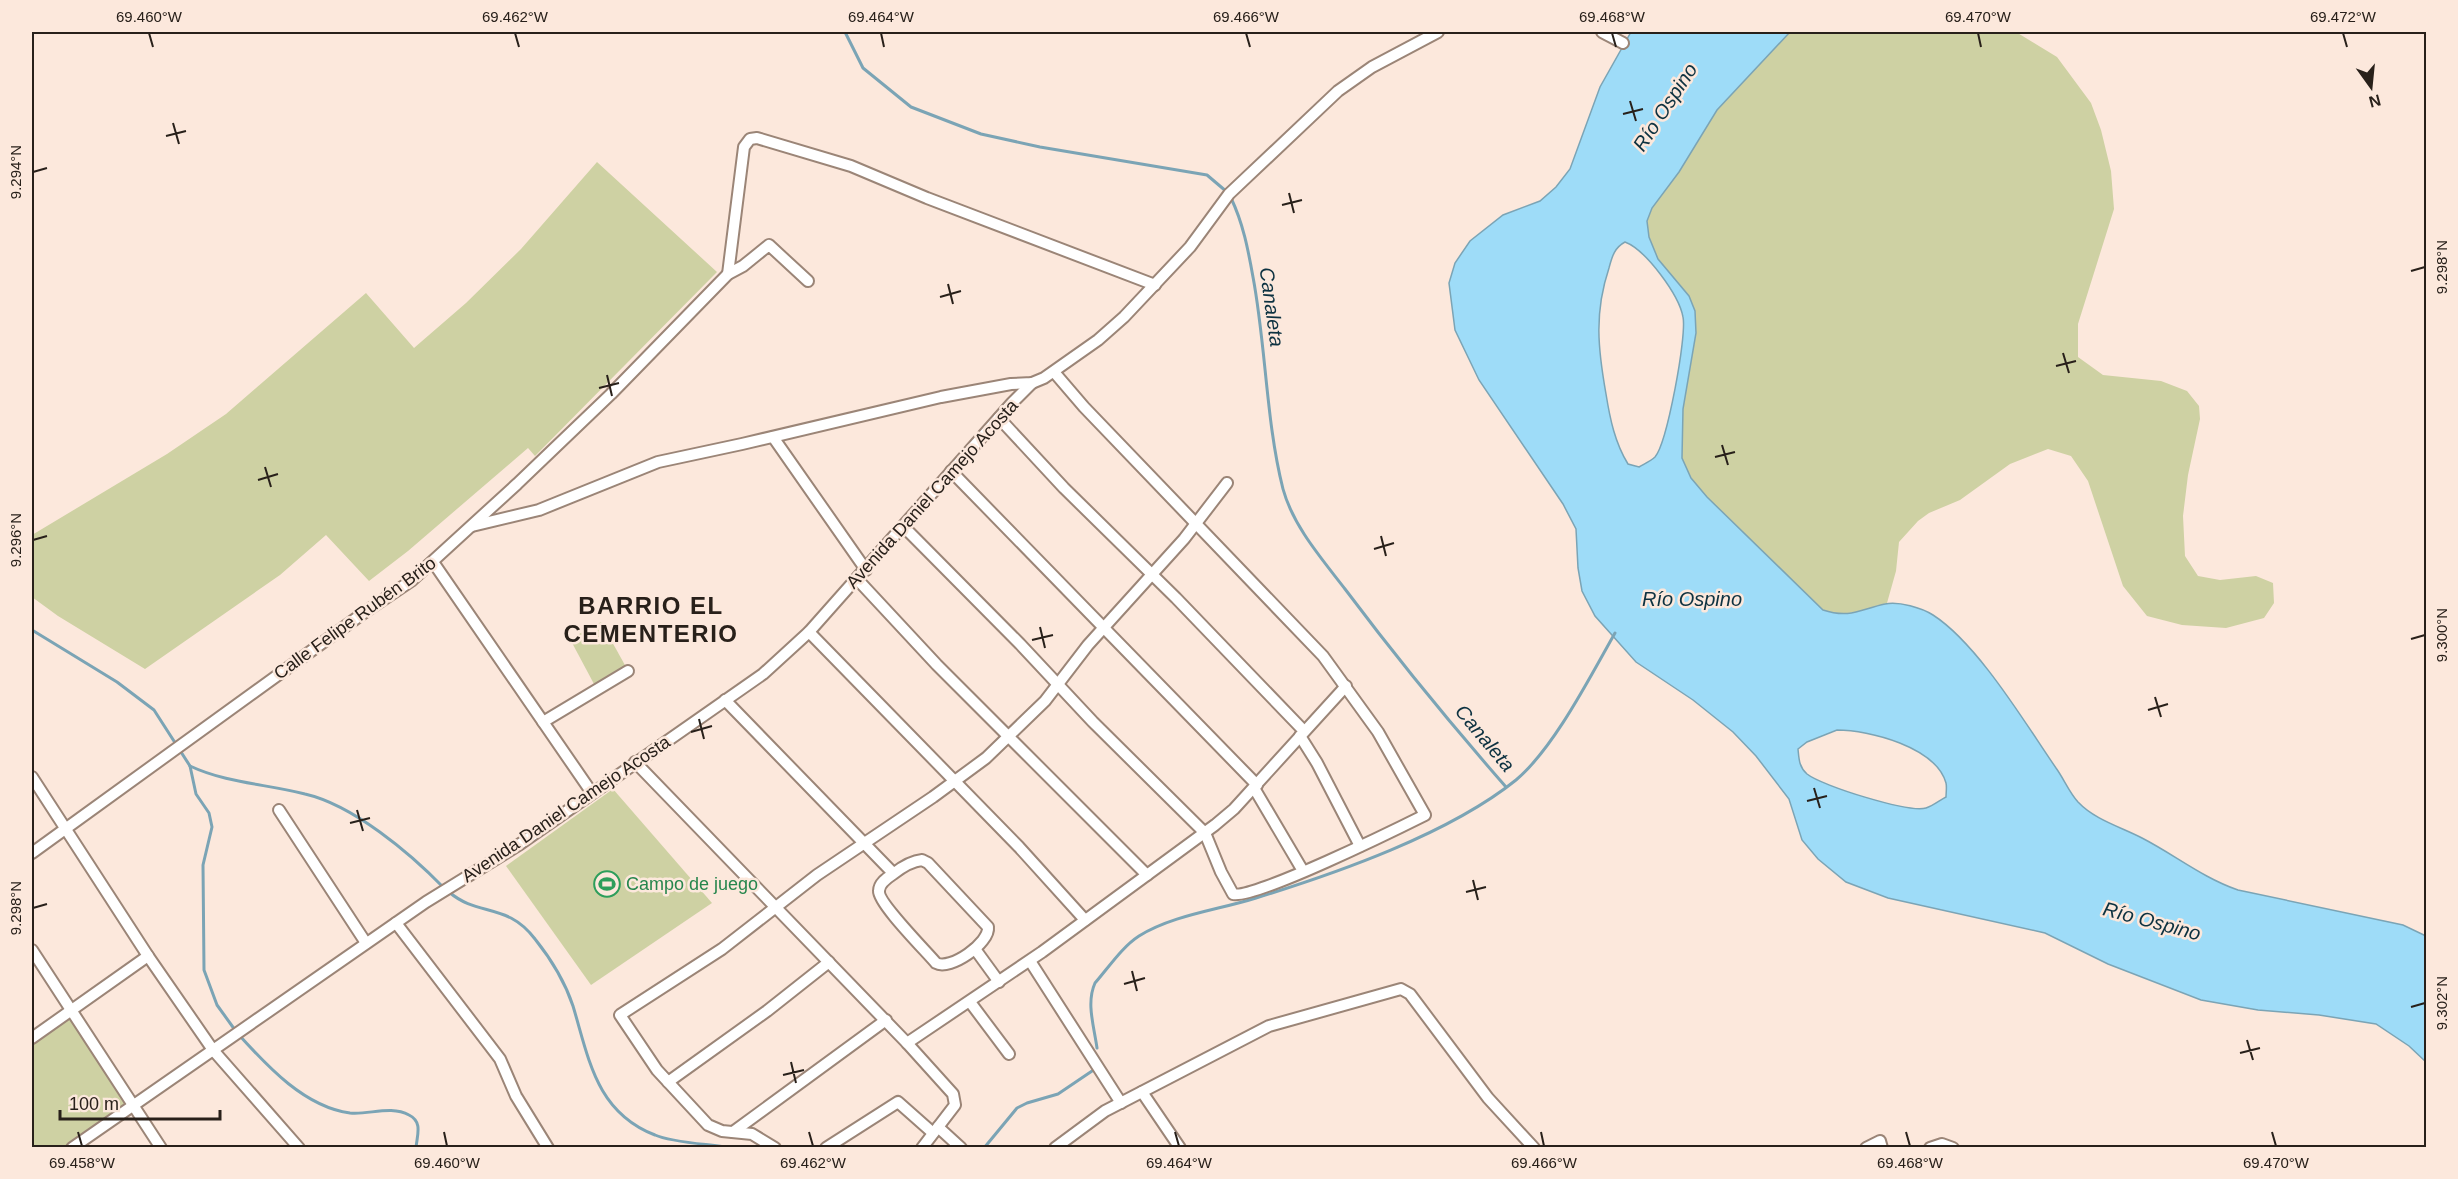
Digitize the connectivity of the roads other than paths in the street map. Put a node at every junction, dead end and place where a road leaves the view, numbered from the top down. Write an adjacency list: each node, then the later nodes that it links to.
1 (1438, 32): 6 (street)
2 (1602, 32): 3 (street)
3 (1623, 43)
4 (728, 274): 5 (street, Calle Felipe Rubén Brito); 6 (street); 14 (street, Calle Felipe Rubén Brito)
5 (808, 281)
6 (1155, 285): 7 (street)
7 (1054, 372): 8 (street); 13 (street)
8 (1032, 383): 9 (street, Avenida Daniel Camejo Acosta); 10 (street)
9 (999, 418): 11 (street, Avenida Daniel Camejo Acosta); 18 (street)
10 (773, 437): 14 (street); 17 (street)
11 (951, 471): 15 (street, Avenida Daniel Camejo Acosta); 20 (street)
12 (1227, 483): 13 (street)
13 (1197, 523): 18 (street); 24 (street)
14 (472, 526): 16 (street, Calle Felipe Rubén Brito)
15 (904, 527): 17 (street, Avenida Daniel Camejo Acosta); 23 (street)
16 (433, 562): 26 (street); 35 (street, Calle Felipe Rubén Brito)
17 (866, 570): 19 (street, Avenida Daniel Camejo Acosta)
18 (1152, 574): 20 (street); 27 (street)
19 (857, 579): 21 (street, Avenida Daniel Camejo Acosta); 28 (street)
20 (1104, 628): 23 (street); 32 (street)
21 (809, 632): 25 (street, Avenida Daniel Camejo Acosta); 31 (street)
22 (628, 671): 26 (street)
23 (1058, 684): 28 (street); 36 (street)
24 (1346, 686): 27 (street); 38 (street)
25 (725, 699): 29 (street, Avenida Daniel Camejo Acosta); 37 (street)
26 (543, 722): 33 (street)
27 (1302, 734): 32 (street); 38 (street)
28 (1010, 736): 31 (street); 42 (street)
29 (635, 762): 33 (street, Avenida Daniel Camejo Acosta); 43 (street)
30 (32, 777): 35 (street)
31 (954, 782): 37 (street); 44 (street)
32 (1256, 786): 36 (street); 40 (street)
33 (592, 793): 45 (street, Avenida Daniel Camejo Acosta)
34 (279, 810): 46 (street)
35 (66, 828): 39 (street, Calle Felipe Rubén Brito); 49 (street)
36 (1205, 833): 40 (street); 42 (street)
37 (864, 843): 41 (street); 43 (street)
38 (1360, 846): 40 (street)
39 (32, 853)
40 (1303, 871)
41 (893, 873): 47 (street); 47 (street)
42 (1147, 875): 44 (street)
43 (778, 908): 51 (street); 60 (street)
44 (1085, 920): 50 (street)
45 (396, 923): 46 (street, Avenida Daniel Camejo Acosta); 69 (street)
46 (366, 943): 58 (street, Avenida Daniel Camejo Acosta)
47 (975, 949): 52 (street)
48 (32, 950): 54 (street)
49 (148, 956): 54 (street); 58 (street)
50 (1030, 961): 52 (street); 62 (street)
51 (829, 962): 55 (street); 60 (street)
52 (999, 982): 53 (street)
53 (970, 1002): 57 (street); 59 (street)
54 (70, 1011): 56 (street); 63 (street)
55 (886, 1020): 57 (street); 65 (street)
56 (32, 1038)
57 (907, 1043): 64 (street)
58 (213, 1050): 63 (street, Avenida Daniel Camejo Acosta); 66 (street)
59 (1009, 1054)
60 (668, 1082): 65 (street)
61 (1142, 1092): 62 (street); 75 (street); 76 (street)
62 (1122, 1103): 74 (street)
63 (133, 1106): 67 (street, Avenida Daniel Camejo Acosta); 68 (street)
64 (936, 1130): 71 (street); 72 (street); 73 (street)
65 (733, 1132): 70 (street)
66 (294, 1146)
67 (72, 1148)
68 (161, 1148)
69 (548, 1148)
70 (775, 1148)
71 (826, 1148)
72 (922, 1148)
73 (960, 1148)
74 (1055, 1148)
75 (1180, 1148)
76 (1534, 1148)
77 (1866, 1148): 78 (street)
78 (1882, 1148)
79 (1930, 1148): 80 (street)
80 (1953, 1148)

